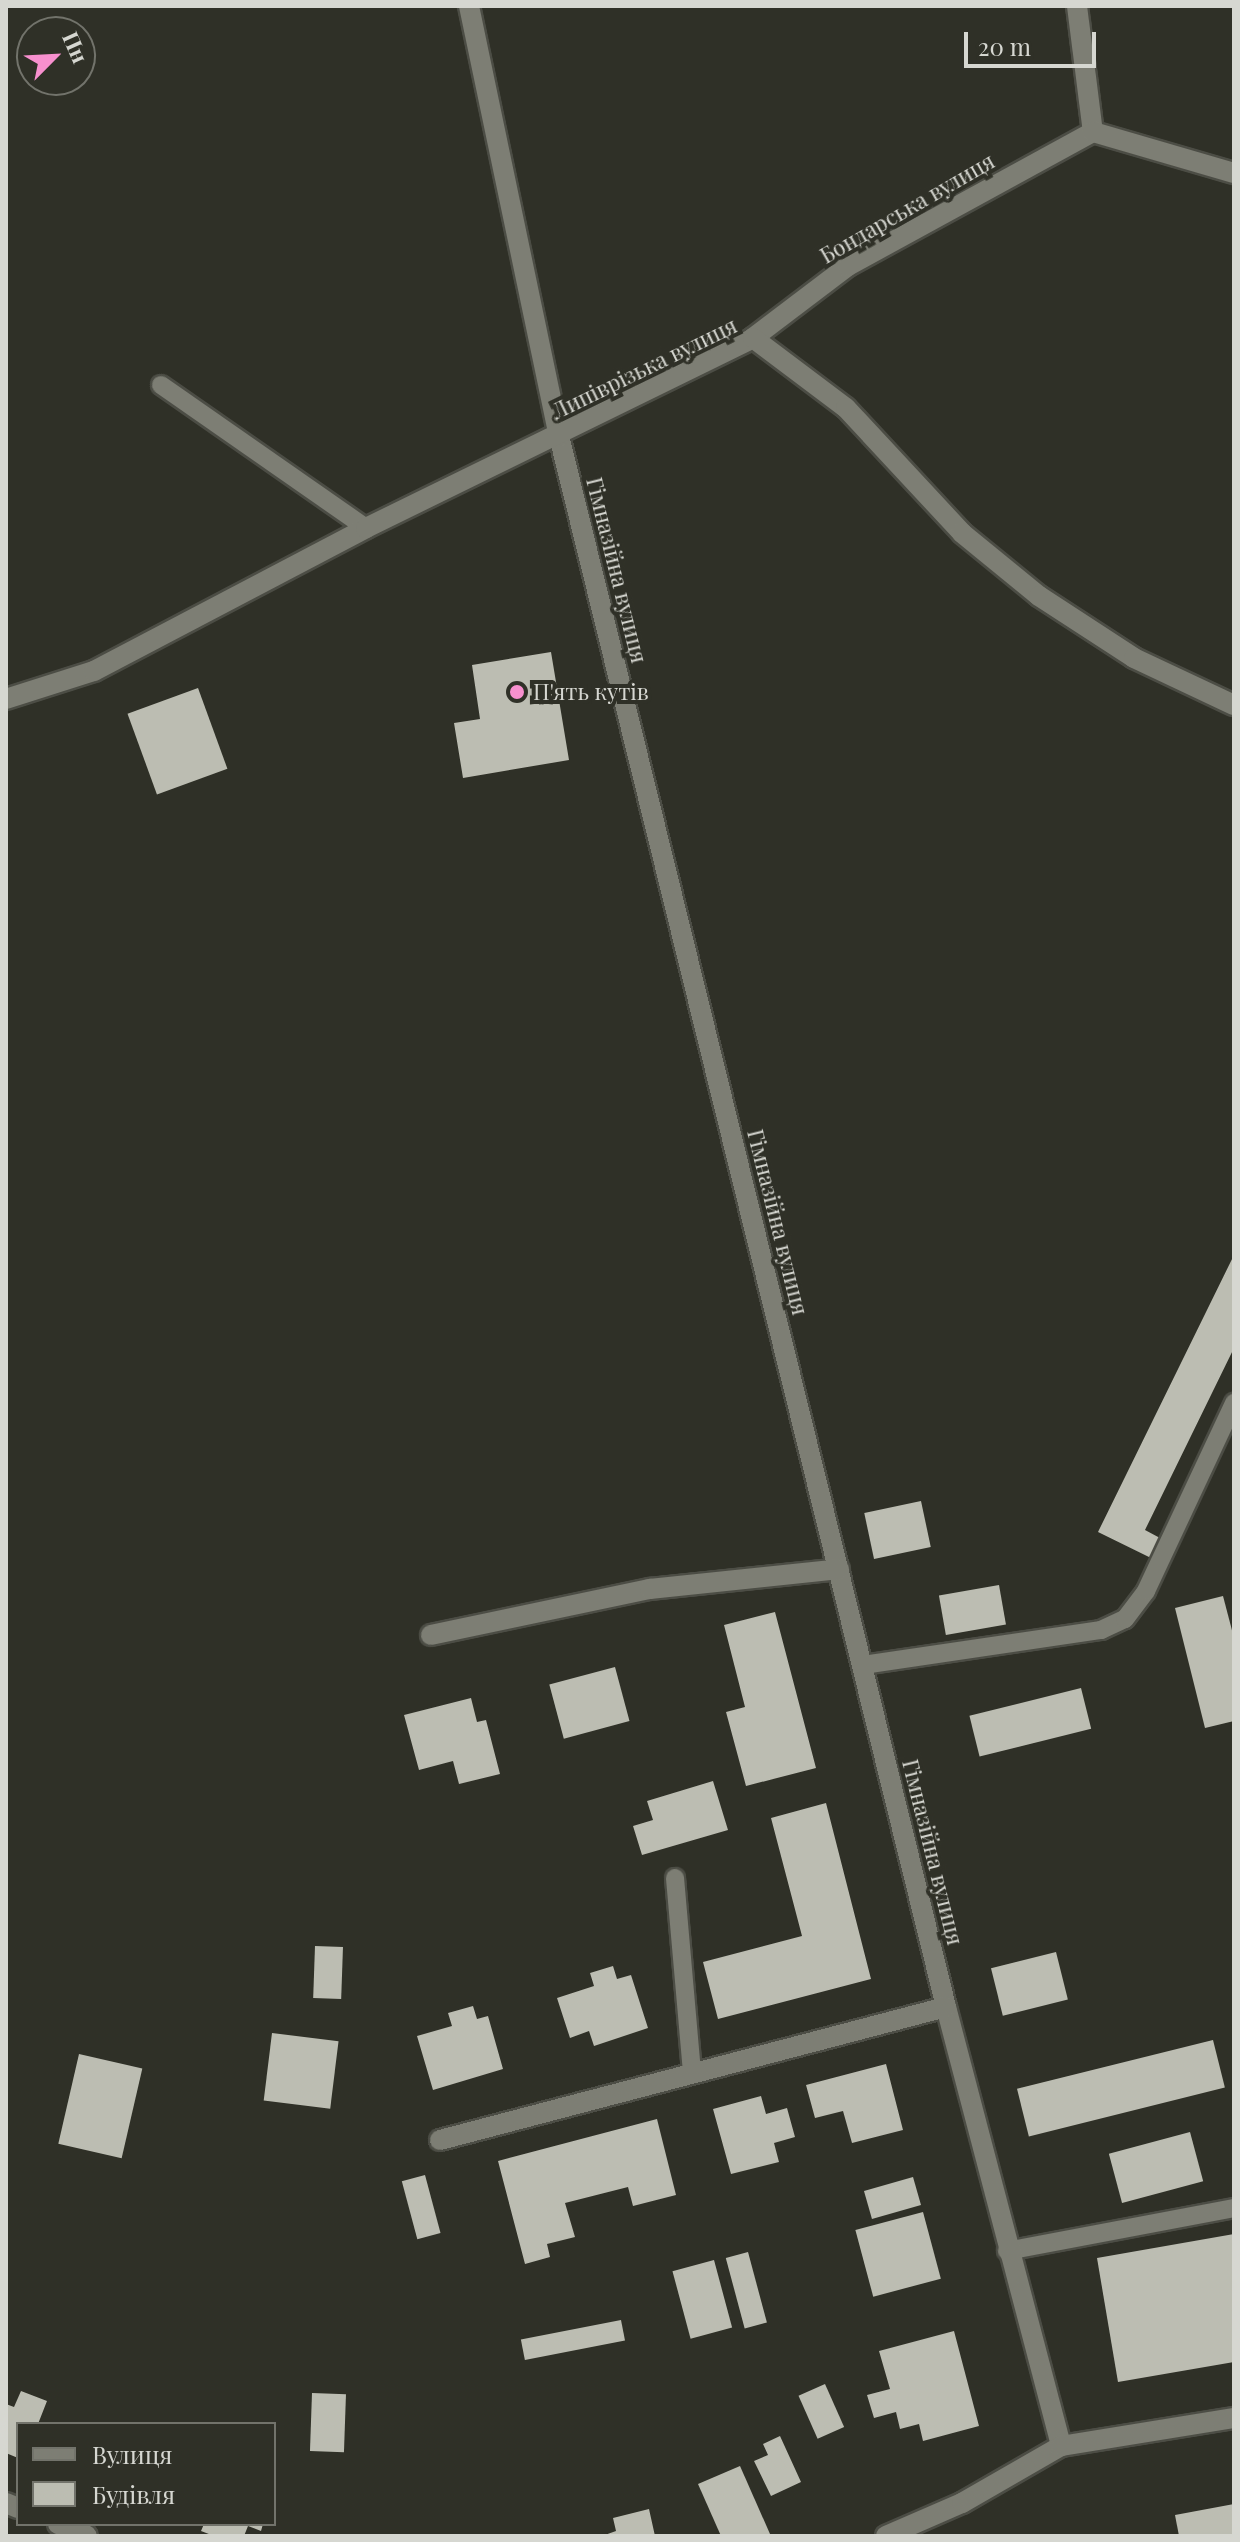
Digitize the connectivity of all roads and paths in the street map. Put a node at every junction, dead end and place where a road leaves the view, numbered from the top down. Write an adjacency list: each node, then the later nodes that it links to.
1 (469, 6): 7 (street, Гімназійна вулиця)
2 (1077, 6): 3 (street)
3 (1093, 132): 4 (street); 5 (street, Бондарська вулиця)
4 (1234, 173)
5 (753, 338): 7 (street, Липіврізька вулиця); 10 (street, Липіврізька вулиця)
6 (161, 385): 8 (lane)
7 (559, 436): 8 (street, Липіврізька вулиця); 12 (street, Гімназійна вулиця)
8 (366, 528): 9 (street, Липіврізька вулиця)
9 (6, 699)
10 (1234, 705)
11 (1234, 1403): 14 (lane)
12 (839, 1569): 13 (street); 14 (street, Гімназійна вулиця)
13 (431, 1635)
14 (863, 1665): 16 (street, Гімназійна вулиця)
15 (675, 1878): 17 (lane)
16 (946, 2007): 17 (street); 20 (street, Гімназійна вулиця)
17 (692, 2072): 18 (street)
18 (440, 2140)
19 (1234, 2208): 20 (lane)
20 (1007, 2251): 22 (street, Гімназійна вулиця)
21 (1234, 2418): 22 (street)
22 (1061, 2446): 25 (street)
23 (63, 2526): 24 (street)
24 (87, 2536)
25 (886, 2536)

